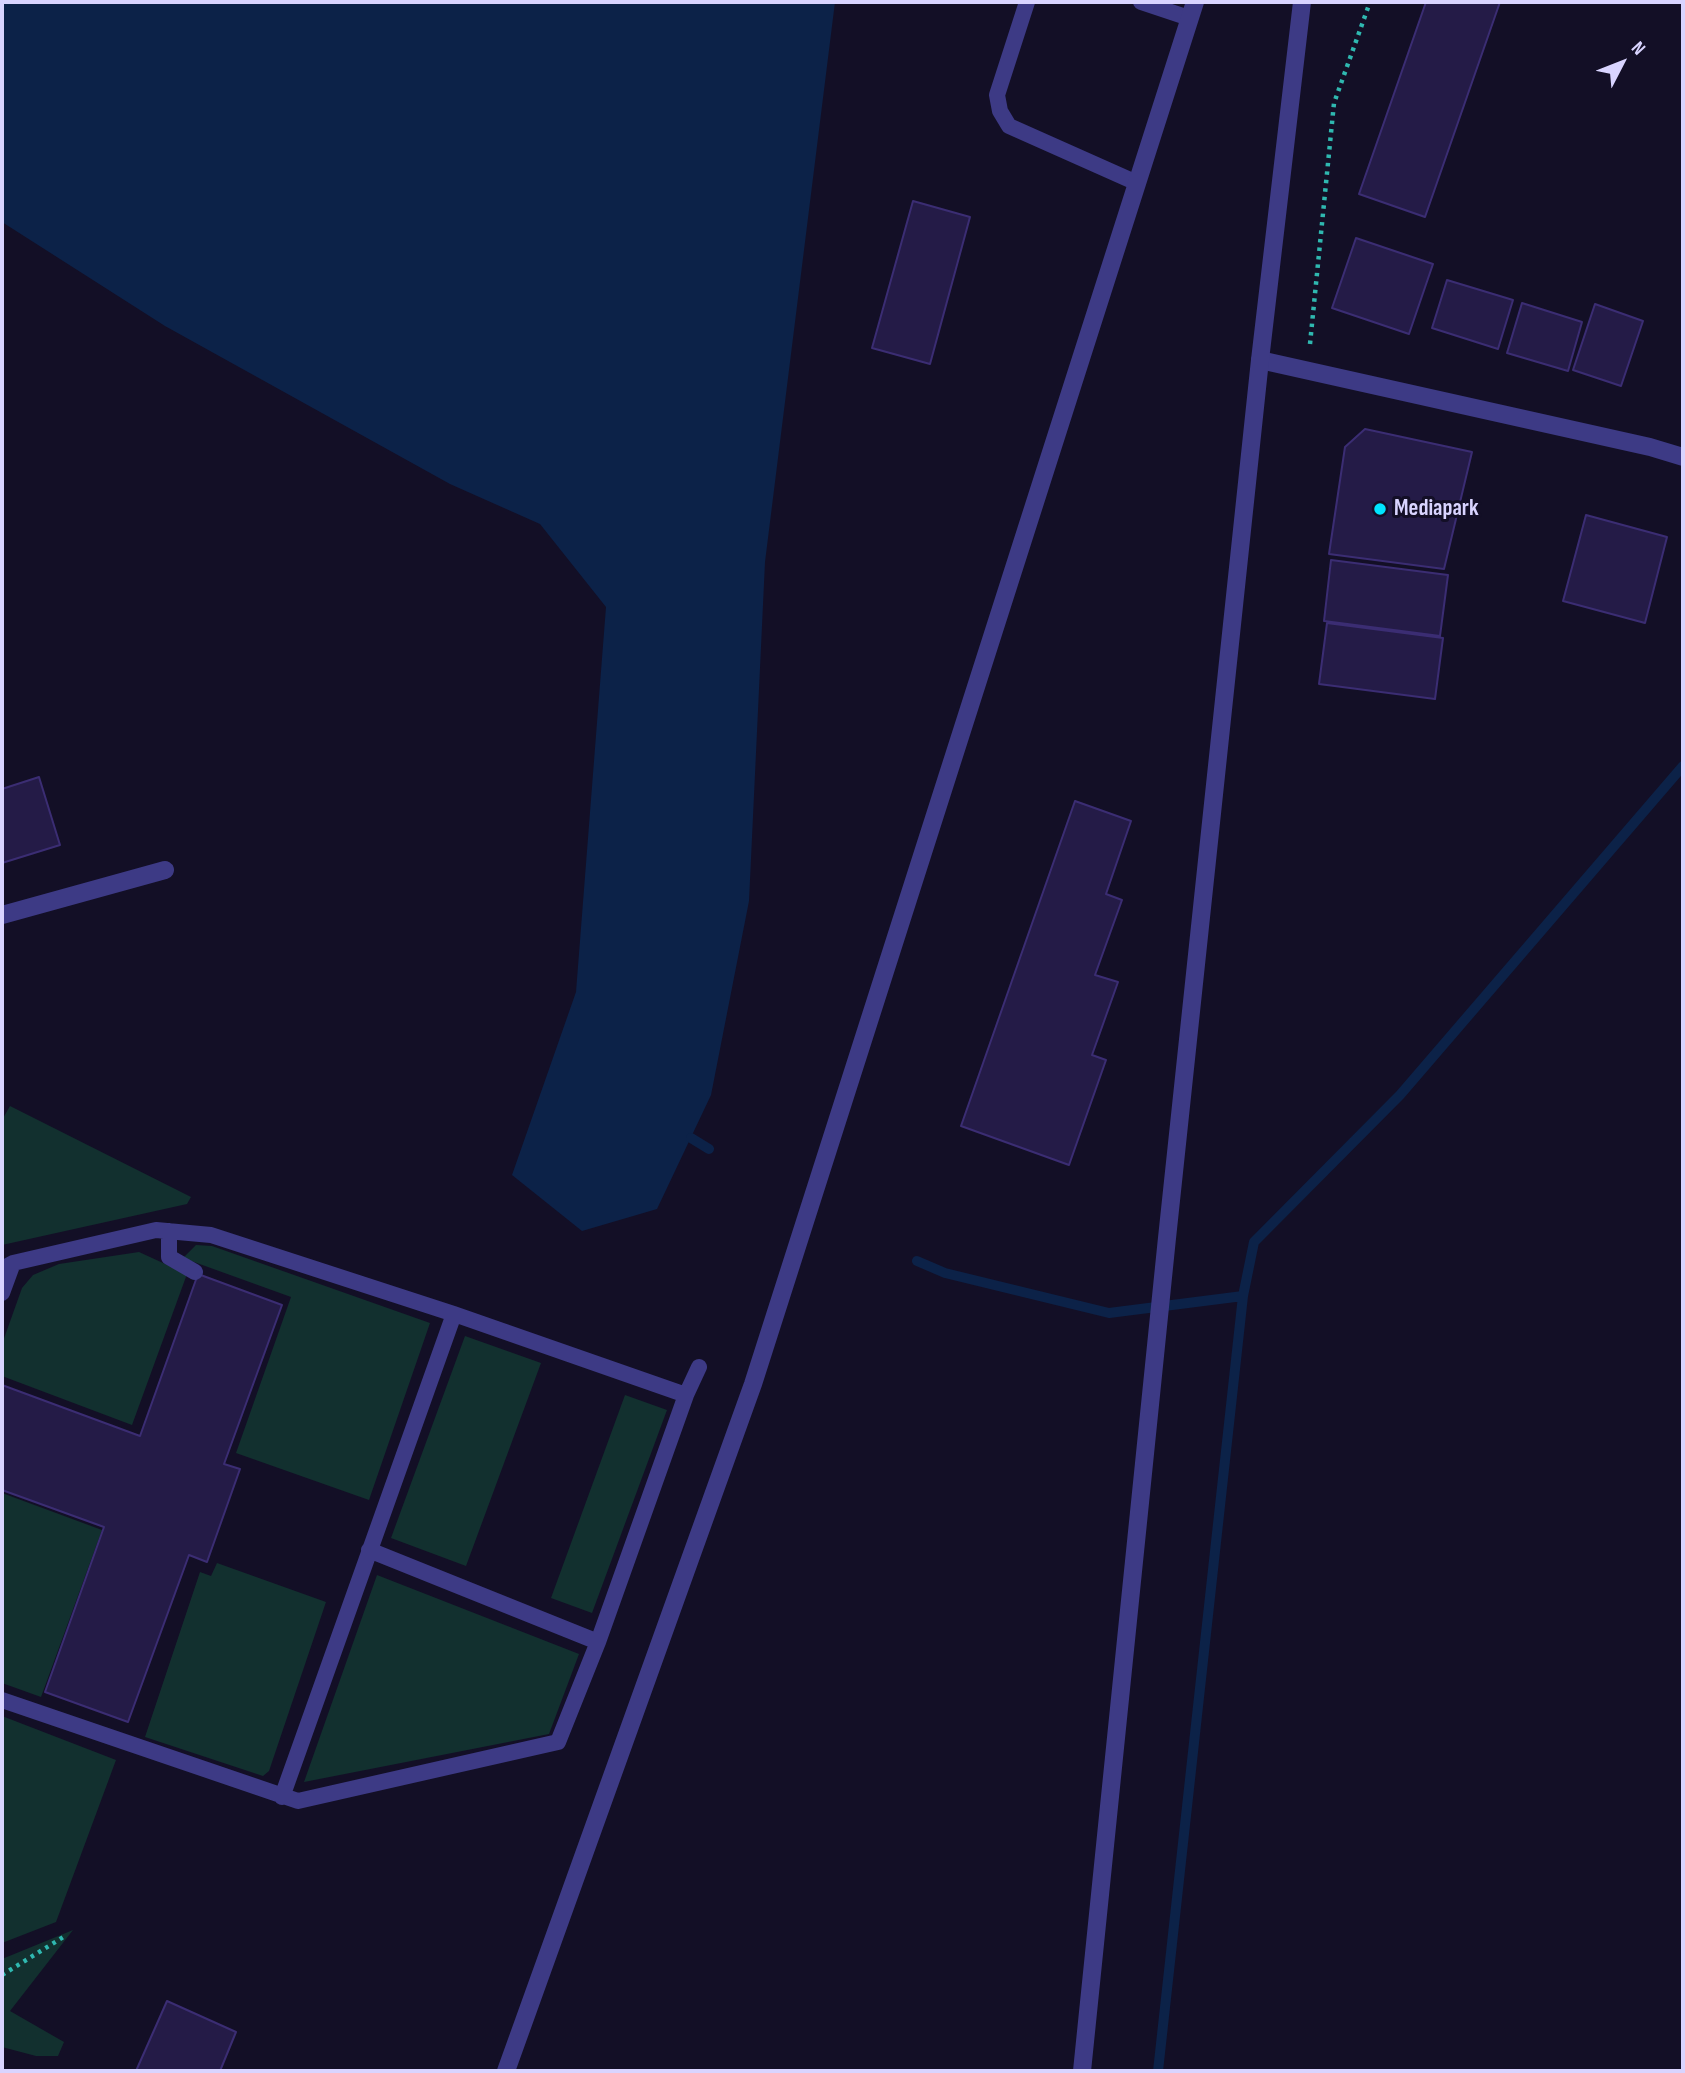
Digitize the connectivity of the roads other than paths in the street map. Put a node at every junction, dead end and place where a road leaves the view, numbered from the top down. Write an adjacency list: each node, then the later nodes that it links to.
1 (1027, 2): 5 (lane)
2 (1140, 2): 4 (lane)
3 (1302, 2): 6 (street)
4 (1192, 10): 5 (street)
5 (1137, 183): 21 (street)
6 (1260, 360): 7 (street); 22 (street)
7 (1683, 457)
8 (165, 870): 9 (street)
9 (2, 915)
10 (169, 1231): 11 (lane); 12 (lane); 14 (lane)
11 (7, 1266): 13 (lane)
12 (195, 1272)
13 (2, 1293)
14 (454, 1314): 16 (lane); 17 (lane)
15 (699, 1367): 16 (lane)
16 (686, 1395): 18 (lane)
17 (369, 1550): 18 (lane); 20 (lane)
18 (598, 1642): 20 (lane)
19 (2, 1700): 20 (lane)
20 (282, 1797)
21 (506, 2071)
22 (1082, 2071)

